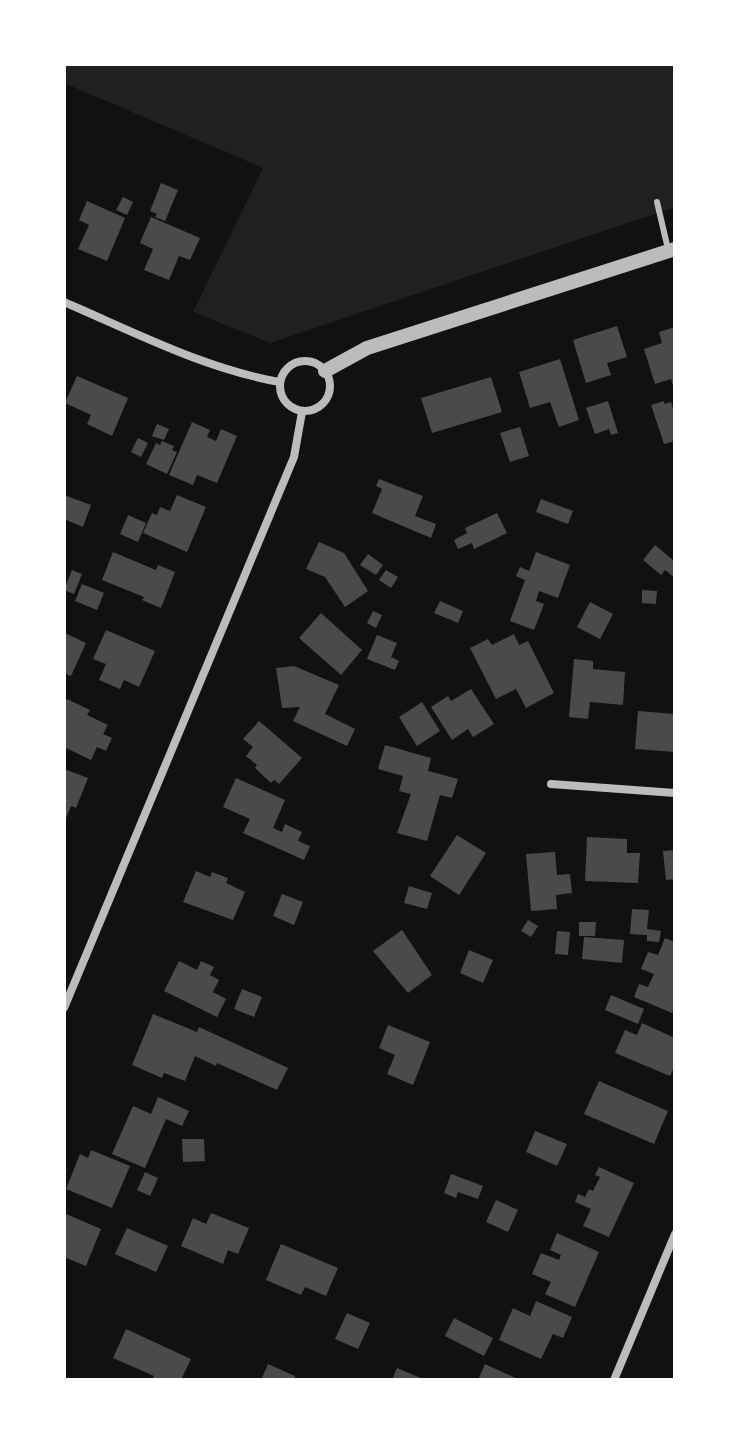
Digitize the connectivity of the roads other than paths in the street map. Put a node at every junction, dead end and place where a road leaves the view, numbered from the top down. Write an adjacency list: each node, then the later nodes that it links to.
1 (657, 202): 2 (lane)
2 (672, 250): 4 (street)
3 (64, 302): 5 (street)
4 (325, 371): 5 (street); 6 (street)
5 (280, 382): 6 (street)
6 (302, 412): 9 (street)
7 (551, 784): 8 (street)
8 (675, 793)
9 (64, 1008)
10 (675, 1234): 11 (street)
11 (614, 1380)

